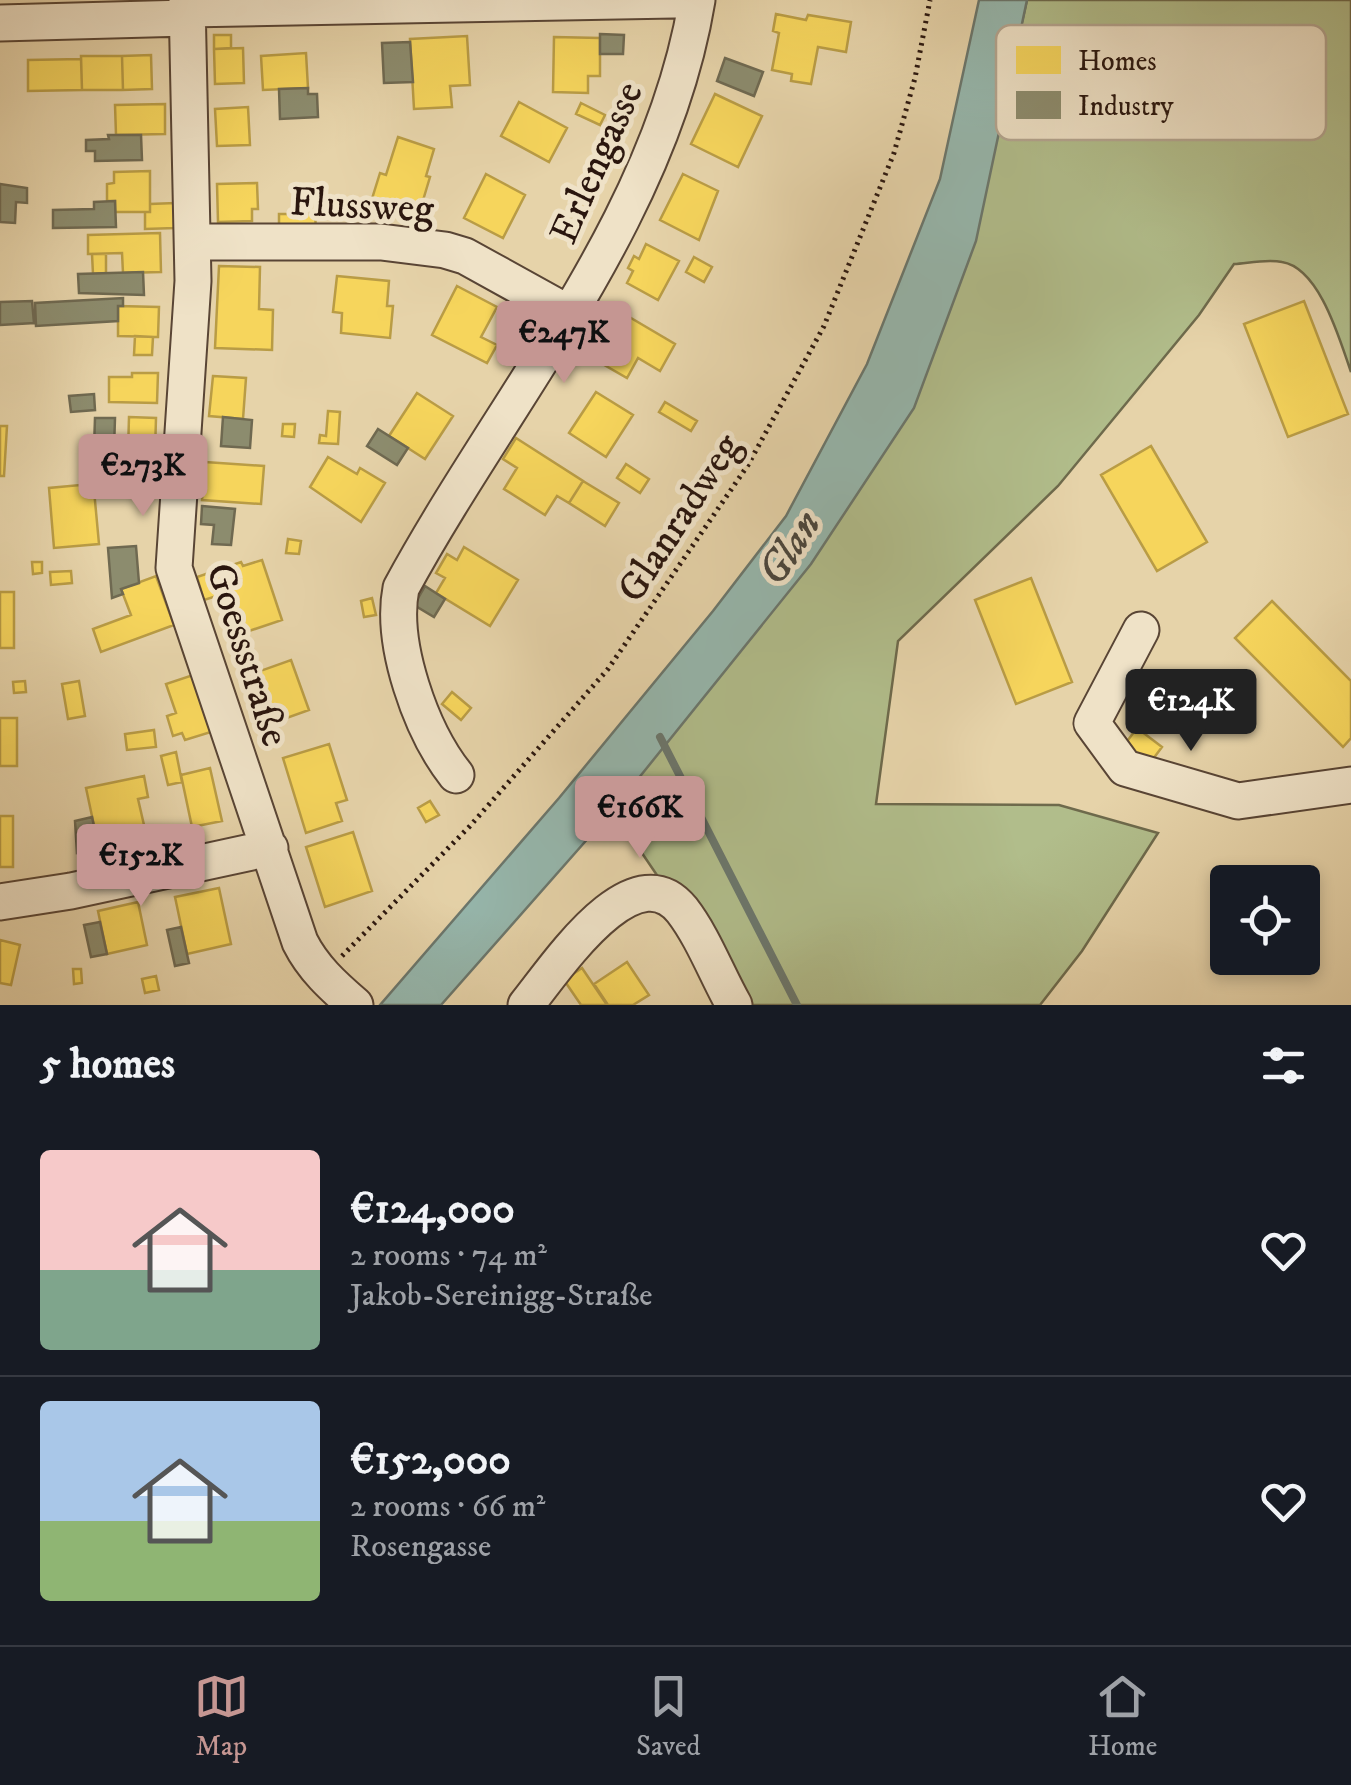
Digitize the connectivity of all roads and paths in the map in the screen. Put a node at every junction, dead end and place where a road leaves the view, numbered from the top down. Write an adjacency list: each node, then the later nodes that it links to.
1 (674, 0): 4 (street)
2 (698, 0): 8 (street, Erlengasse)
3 (930, 0): 14 (path, Glanradweg)
4 (502, 1): 5 (street)
5 (187, 9): 6 (street); 7 (street, Goessstraße)
6 (0, 23)
7 (194, 242): 8 (street, Flussweg); 12 (street, Goessstraße)
8 (570, 314): 10 (street, Erlengasse)
9 (1141, 630): 11 (street)
10 (456, 776)
11 (1350, 794)
12 (270, 848): 13 (street); 14 (street, Goessstraße)
13 (0, 902)
14 (325, 978): 15 (street, Goessstraße)
15 (355, 1005)
16 (526, 1005): 17 (street)
17 (734, 1005)

